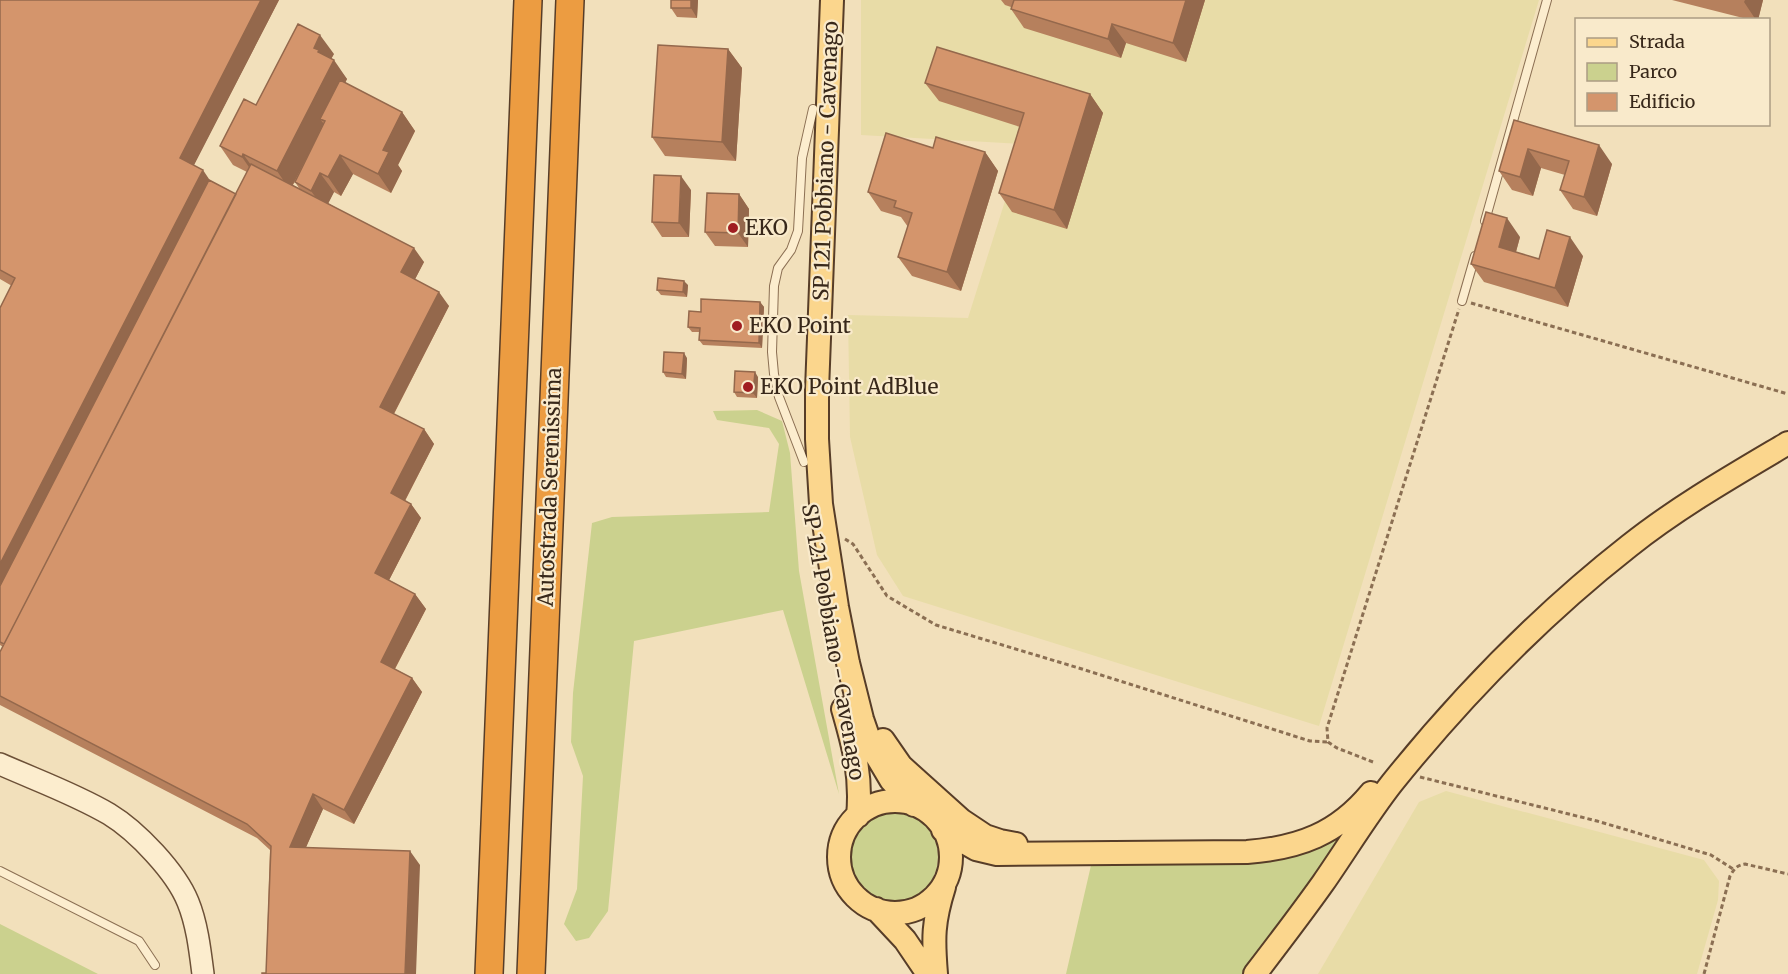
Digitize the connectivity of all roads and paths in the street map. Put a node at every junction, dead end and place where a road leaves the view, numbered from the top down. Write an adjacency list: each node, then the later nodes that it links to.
1 (528, 0): 29 (highway, Autostrada Serenissima)
2 (570, 0): 35 (highway, Autostrada Serenissima)
3 (817, 0): 6 (main road, SP 121 Pobbiano - Cavenago)
4 (832, 0): 13 (main road, SP 121 Pobbiano - Cavenago)
5 (1547, 0): 7 (lane)
6 (813, 109): 12 (main road, SP 121 Pobbiano - Cavenago); 12 (lane)
7 (1481, 234)
8 (1478, 245): 9 (lane)
9 (1462, 301): 10 (path); 16 (path)
10 (1788, 394)
11 (1788, 443): 15 (main road)
12 (804, 462): 21 (main road, SP 121 Pobbiano - Cavenago)
13 (824, 524): 14 (main road, SP 121 Pobbiano - Cavenago); 16 (path)
14 (837, 607): 20 (main road, SP 121 Pobbiano - Cavenago); 24 (main road)
15 (1483, 679): 23 (main road); 24 (main road)
16 (1328, 742): 17 (path)
17 (1373, 762)
18 (0, 764): 32 (street)
19 (1415, 775): 25 (path)
20 (914, 805): 21 (main road, SP 121 Pobbiano - Cavenago); 22 (main road, SP 121 Pobbiano - Cavenago)
21 (858, 816): 30 (main road, SP 121 Pobbiano - Cavenago)
22 (944, 830): 24 (main road, SP 121 Pobbiano - Cavenago); 28 (main road)
23 (1359, 831): 38 (main road); 39 (main road)
24 (1092, 853)
25 (1733, 870): 27 (path); 40 (path)
26 (0, 871): 31 (lane)
27 (1788, 874)
28 (945, 880): 30 (main road); 37 (main road)
29 (493, 888): 33 (highway); 34 (highway, Autostrada Serenissima)
30 (876, 909): 36 (main road, SP 121 Pobbiano - Cavenago)
31 (154, 965)
32 (203, 974)
33 (471, 974)
34 (489, 974)
35 (531, 974)
36 (928, 974)
37 (936, 974)
38 (1255, 974)
39 (1269, 974)
40 (1704, 974)

